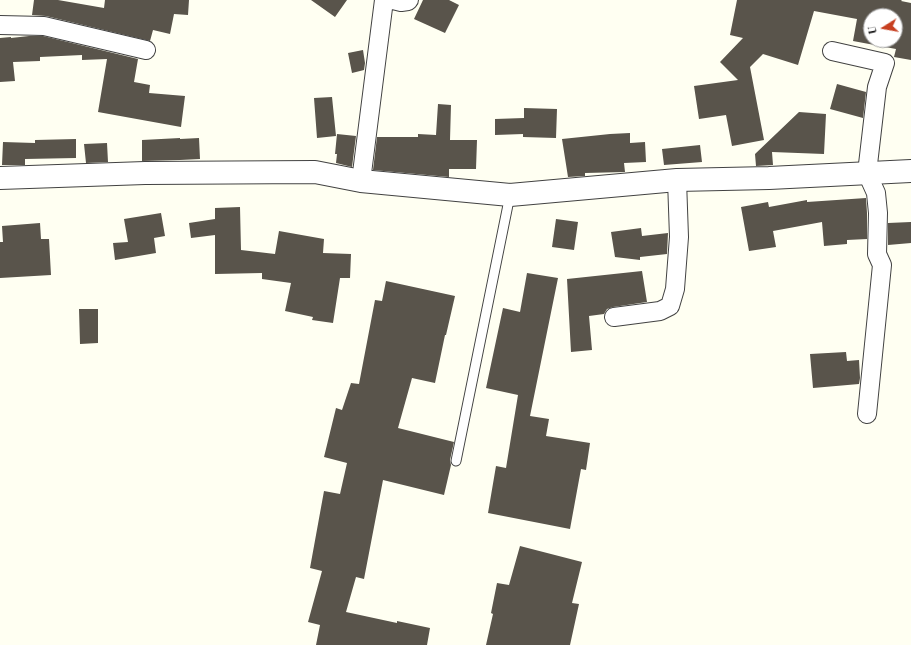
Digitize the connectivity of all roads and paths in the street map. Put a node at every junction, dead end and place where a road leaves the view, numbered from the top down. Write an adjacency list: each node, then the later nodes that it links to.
1 (384, 0): 11 (street)
2 (394, 0): 3 (street)
3 (409, 0)
4 (0, 25): 5 (street)
5 (146, 50)
6 (832, 51): 8 (street)
7 (911, 170): 8 (street)
8 (867, 173): 10 (street); 14 (street)
9 (0, 178): 11 (street)
10 (677, 180): 12 (street); 13 (street)
11 (361, 181): 12 (street)
12 (510, 195): 15 (lane)
13 (614, 317)
14 (867, 414)
15 (456, 461)

